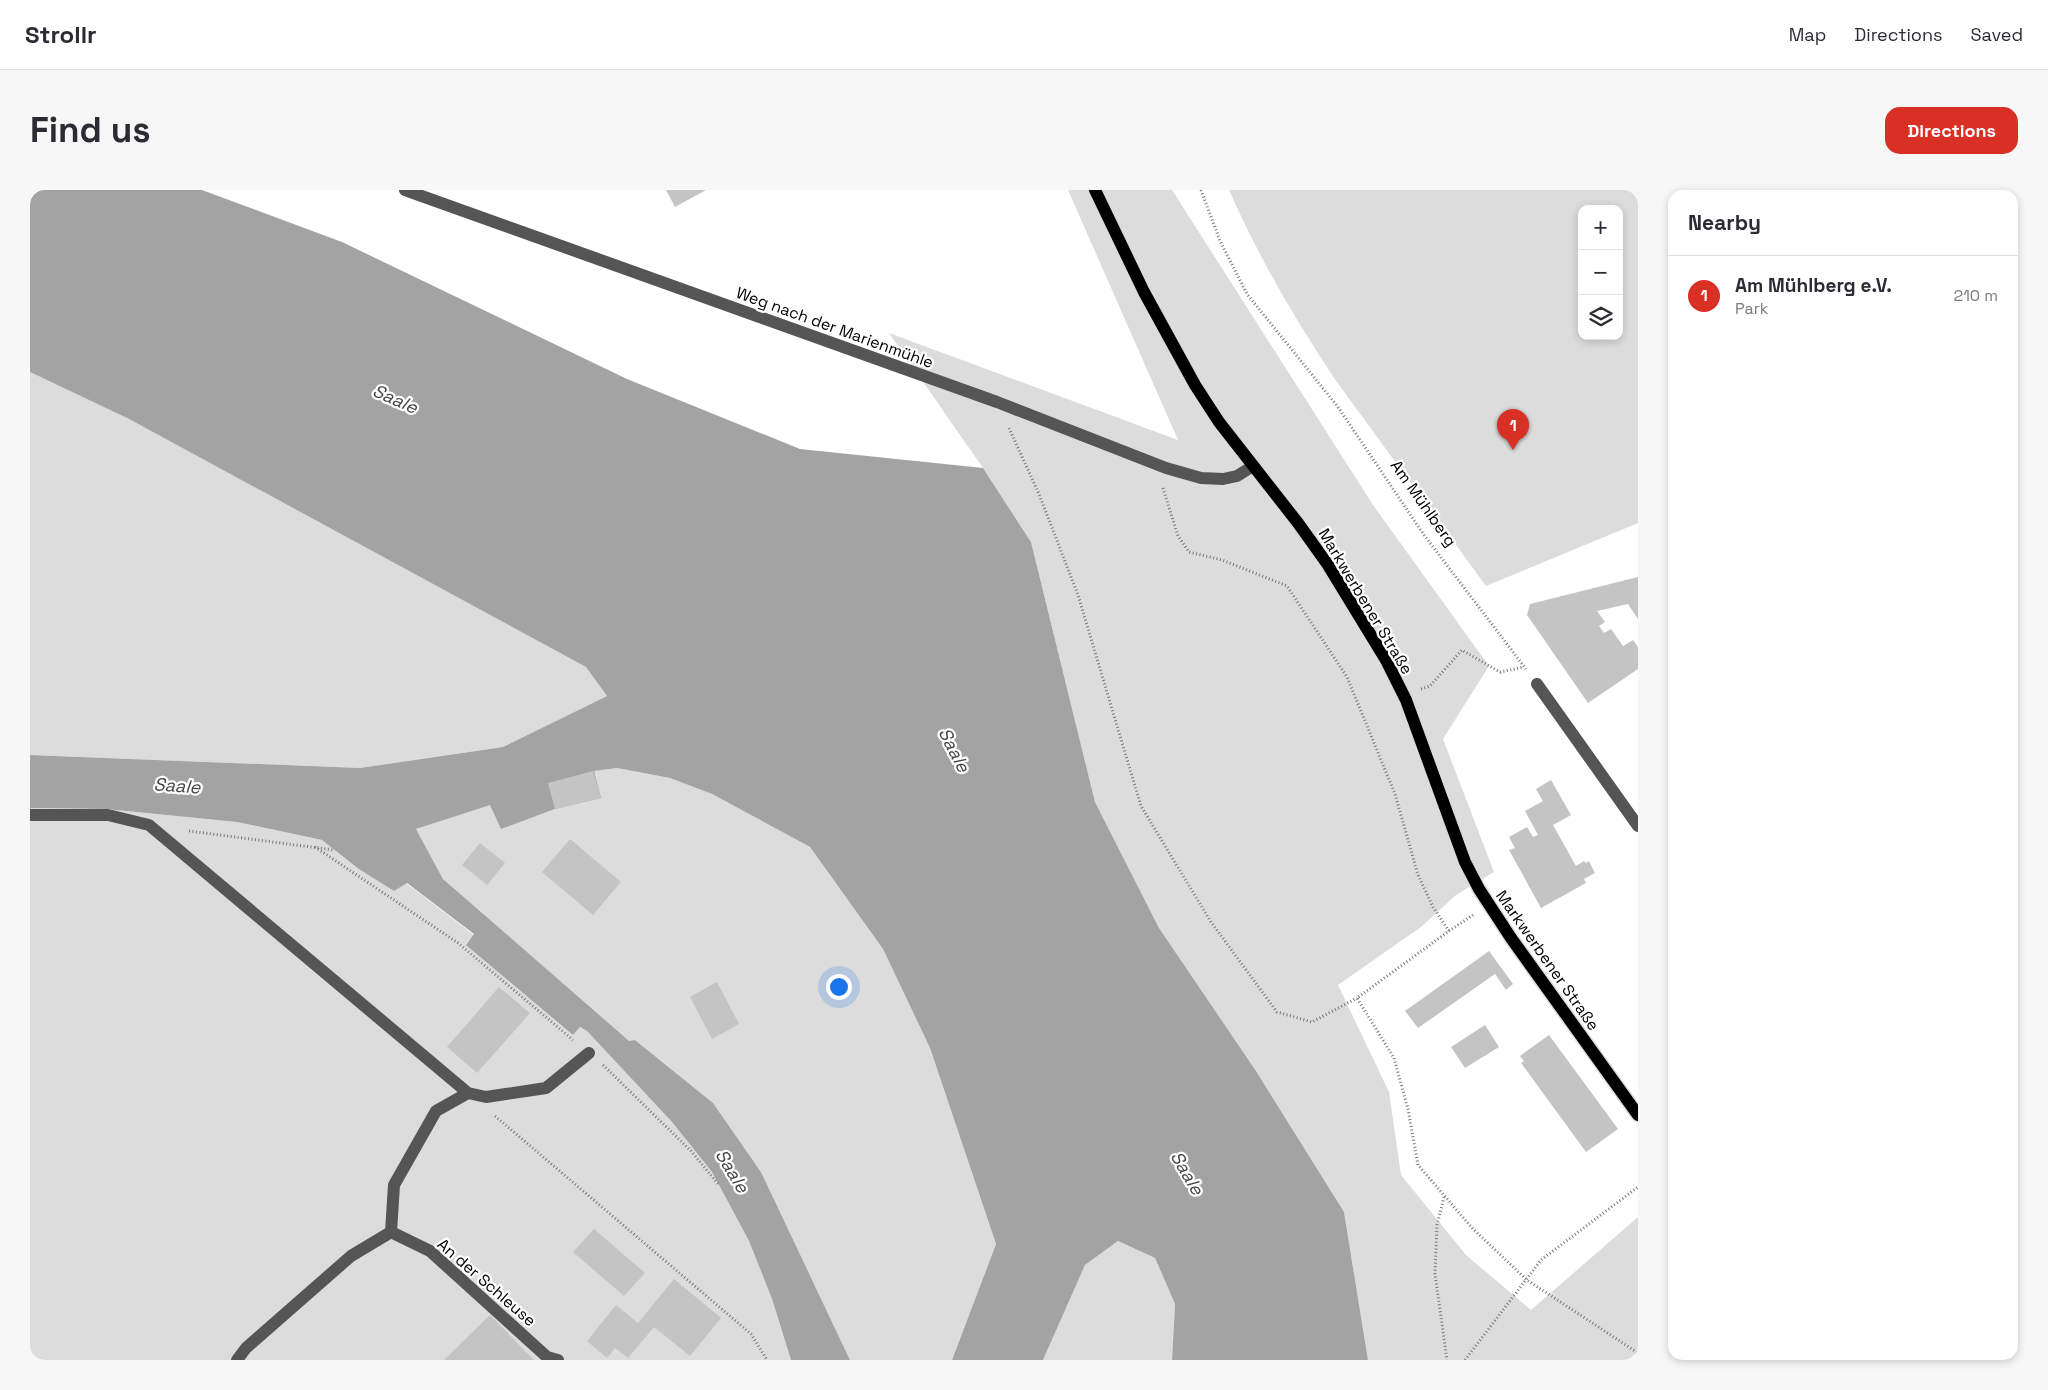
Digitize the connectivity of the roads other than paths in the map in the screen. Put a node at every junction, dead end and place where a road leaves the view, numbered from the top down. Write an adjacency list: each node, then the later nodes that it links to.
1 (404, 190): 3 (street, Weg nach der Marienmühle)
2 (1095, 190): 3 (main road, Markwerbener Straße)
3 (1253, 466): 9 (main road, Markwerbener Straße)
4 (1537, 684): 6 (street)
5 (30, 815): 8 (street)
6 (1638, 826)
7 (589, 1054): 8 (street)
8 (468, 1094): 10 (street)
9 (1638, 1115)
10 (391, 1232): 11 (street); 12 (street, An der Schleuse)
11 (237, 1360)
12 (558, 1360)

